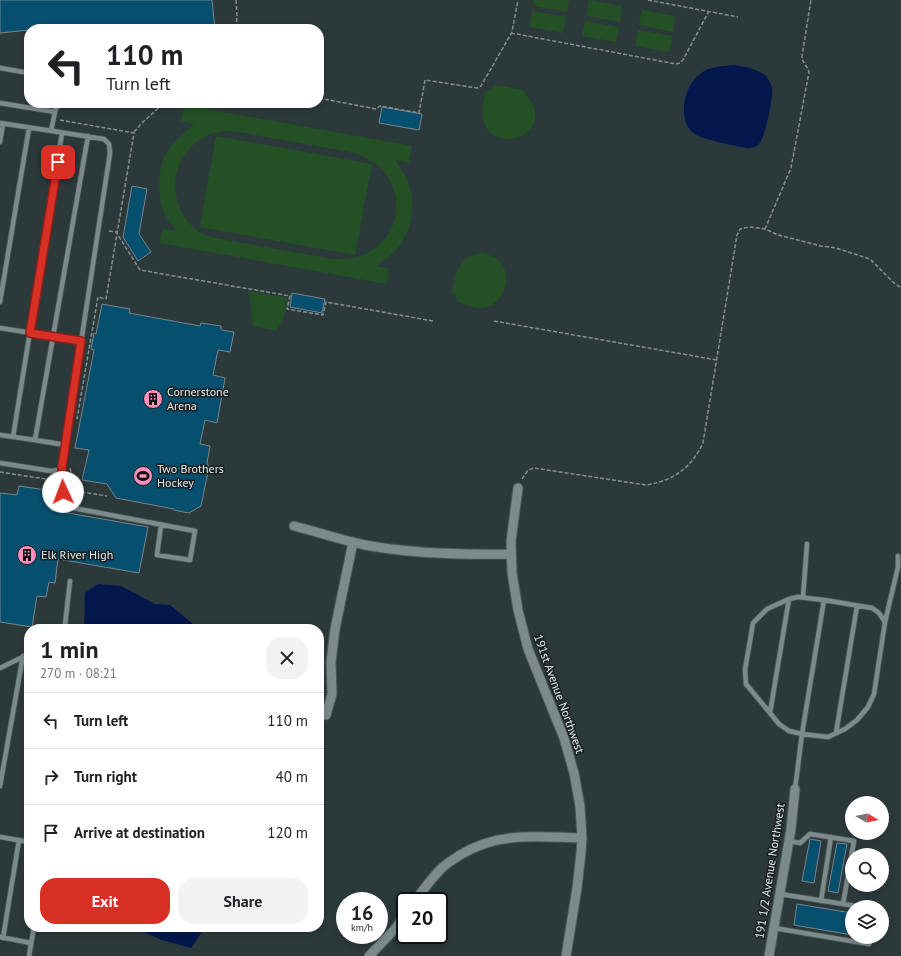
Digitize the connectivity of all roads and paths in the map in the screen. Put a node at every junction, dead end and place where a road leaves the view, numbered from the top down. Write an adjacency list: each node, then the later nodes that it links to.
1 (236, 0): 7 (path)
2 (518, 0): 8 (path)
3 (648, 0): 5 (path)
4 (811, 0): 25 (path)
5 (709, 11): 6 (path); 8 (path)
6 (738, 17)
7 (236, 24)
8 (511, 33): 11 (path)
9 (0, 68): 10 (lane)
10 (24, 72)
11 (324, 99)
12 (0, 103): 13 (lane)
13 (24, 107)
14 (31, 108): 17 (lane)
15 (56, 108): 17 (lane)
16 (158, 108): 22 (path)
17 (55, 112): 20 (lane)
18 (2, 124): 19 (lane); 24 (lane)
19 (29, 128): 20 (lane); 28 (lane)
20 (51, 131): 21 (lane)
21 (62, 133): 23 (lane); 32 (lane)
22 (134, 133)
23 (88, 136): 33 (lane); 34 (lane)
24 (0, 142)
25 (765, 229): 27 (path); 35 (path)
26 (109, 231): 29 (path)
27 (901, 288)
28 (0, 302)
29 (433, 321)
30 (494, 321): 35 (path)
31 (0, 328): 32 (lane)
32 (30, 333): 33 (lane); 37 (lane)
33 (53, 337): 34 (lane); 38 (lane)
34 (81, 341): 39 (lane)
35 (717, 360): 44 (path)
36 (0, 435): 37 (lane)
37 (12, 436): 38 (lane)
38 (35, 440): 39 (lane)
39 (65, 445): 41 (lane)
40 (0, 463): 41 (lane)
41 (62, 467): 45 (lane)
42 (0, 472): 43 (path)
43 (56, 484)
44 (518, 488): 49 (street, 191st Avenue Northwest)
45 (161, 525): 45 (lane)
46 (294, 526): 47 (street)
47 (353, 542): 49 (street); 61 (street)
48 (807, 544): 52 (lane)
49 (512, 554): 68 (street, 191st Avenue Northwest)
50 (898, 556): 56 (lane)
51 (70, 581): 57 (lane)
52 (803, 597): 53 (lane); 54 (lane)
53 (789, 599): 60 (lane); 60 (lane)
54 (824, 600): 55 (lane); 63 (lane)
55 (857, 606): 56 (lane); 62 (lane)
56 (885, 622): 62 (lane)
57 (65, 624)
58 (23, 656): 59 (lane); 64 (lane)
59 (0, 668)
60 (770, 713): 63 (lane)
61 (326, 715)
62 (836, 733): 63 (lane)
63 (802, 734): 65 (lane)
64 (0, 786)
65 (795, 789): 71 (street, 191 1/2 Avenue Northwest)
66 (0, 837): 69 (lane)
67 (831, 837): 71 (lane); 74 (lane); 75 (lane)
68 (582, 838): 72 (street); 84 (street, 191st Avenue Northwest)
69 (19, 840): 70 (lane); 79 (lane)
70 (24, 841)
71 (789, 841): 73 (street, 191 1/2 Avenue Northwest)
72 (422, 892)
73 (780, 894): 74 (lane); 77 (street, 191 1/2 Avenue Northwest)
74 (821, 901): 75 (lane)
75 (843, 904)
76 (396, 928): 83 (street)
77 (774, 928): 80 (lane); 85 (street, 191 1/2 Avenue Northwest)
78 (33, 932): 81 (lane)
79 (2, 937): 81 (lane)
80 (845, 940)
81 (31, 942): 82 (lane)
82 (29, 956)
83 (369, 956)
84 (566, 956)
85 (769, 956)

